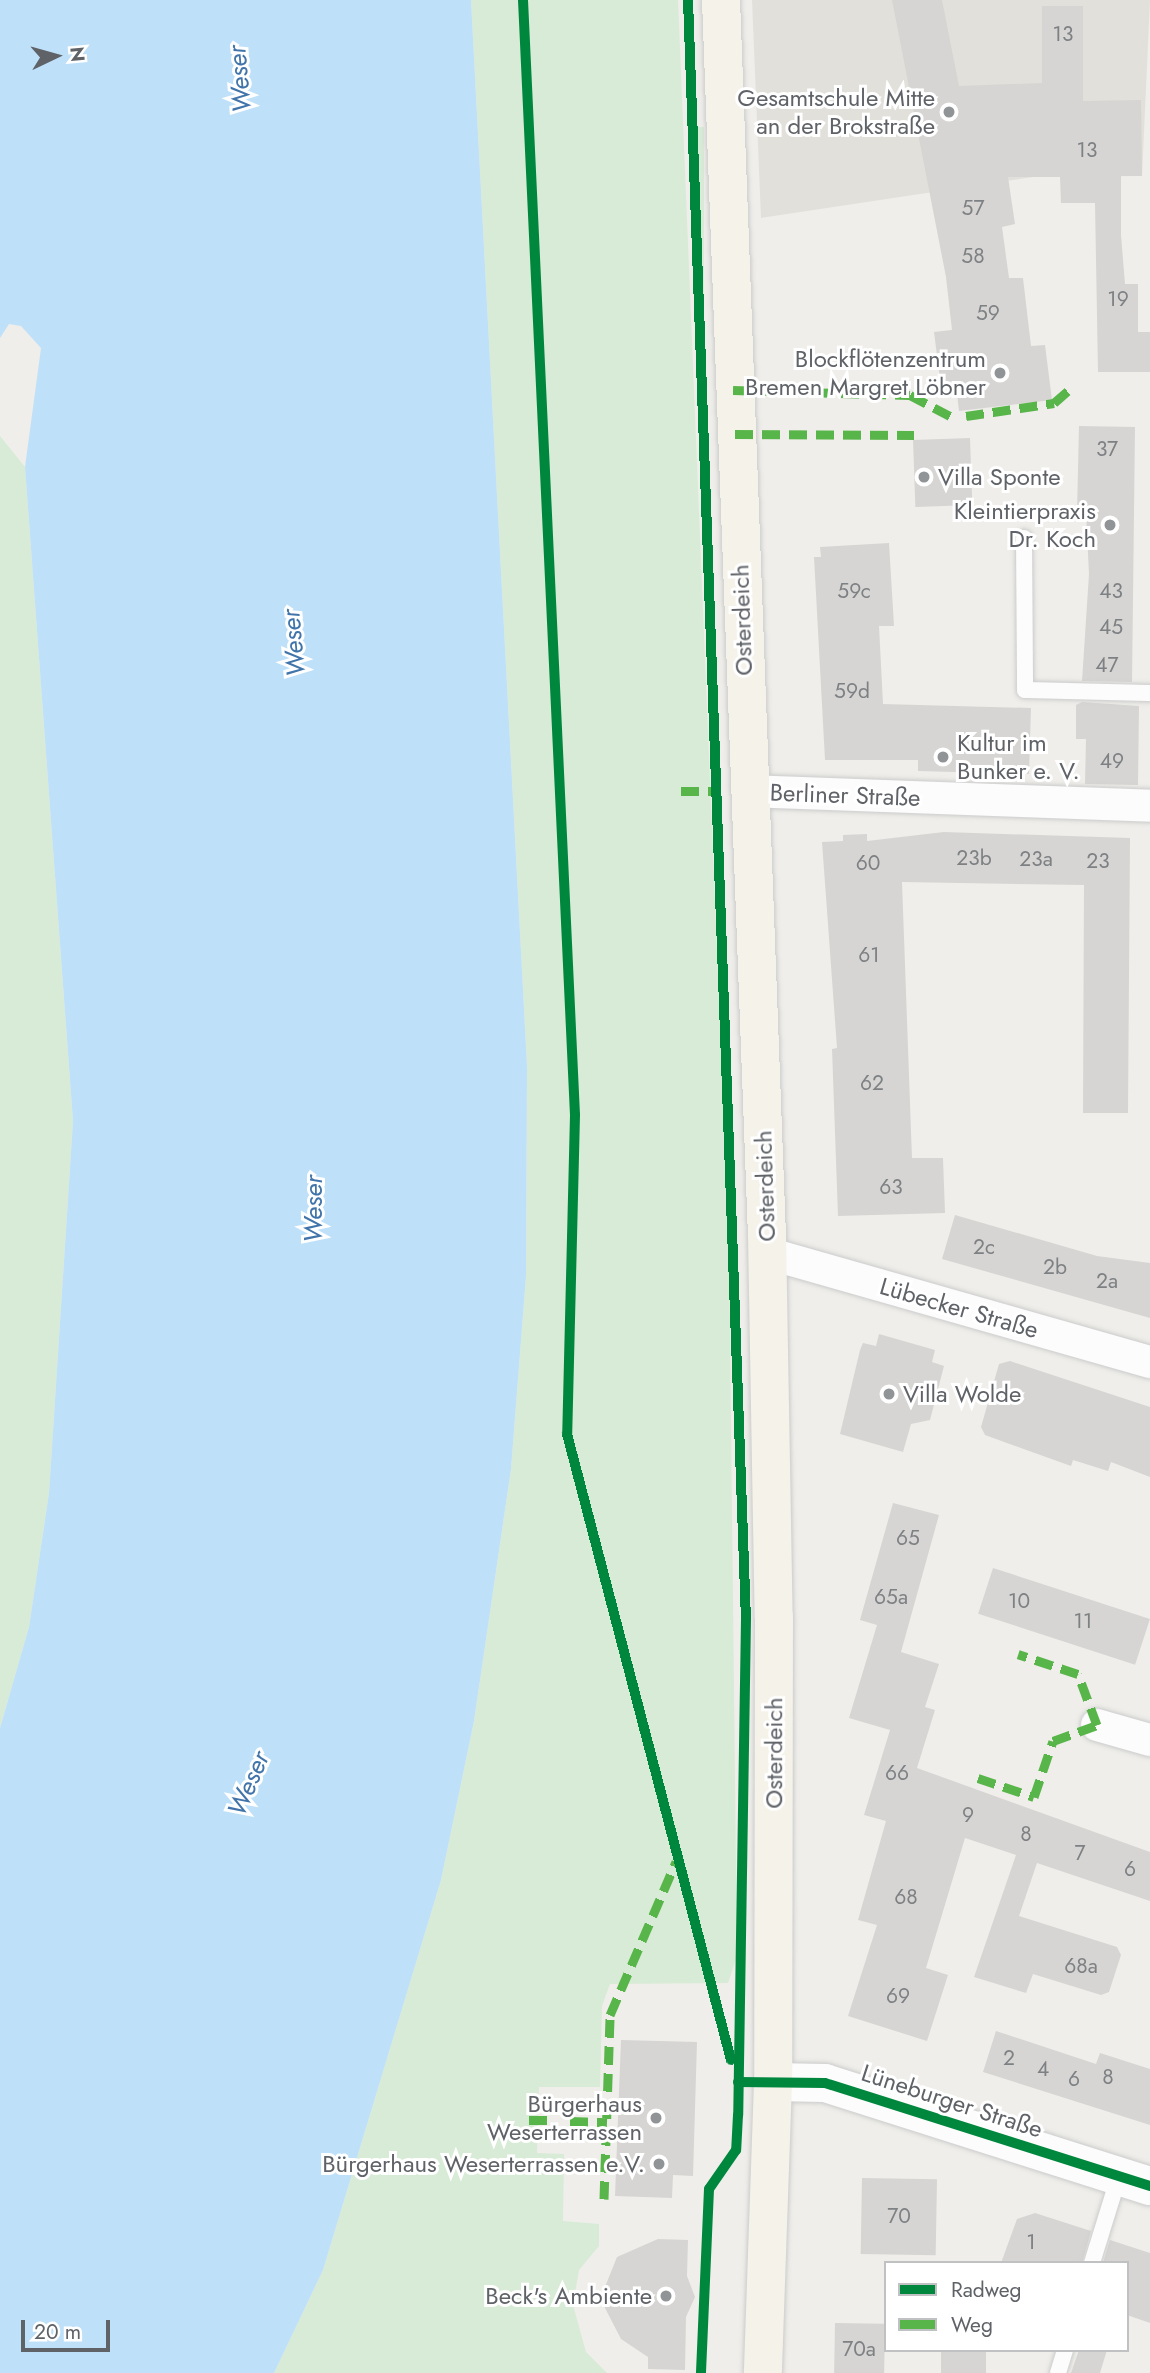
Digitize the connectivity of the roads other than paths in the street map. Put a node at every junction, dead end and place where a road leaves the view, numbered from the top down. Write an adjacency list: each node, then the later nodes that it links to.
1 (721, 0): 4 (main road, Osterdeich)
2 (1024, 538): 3 (lane)
3 (1150, 693)
4 (749, 792): 5 (street, Berliner Straße); 6 (main road, Osterdeich)
5 (1150, 806)
6 (767, 1253): 7 (street, Lübecker Straße); 10 (main road, Osterdeich)
7 (1150, 1363)
8 (1097, 1725): 9 (street)
9 (1150, 1740)
10 (773, 2082): 11 (street, Lüneburger Straße); 14 (main road, Osterdeich)
11 (1134, 2181): 12 (lane)
12 (1093, 2261)
13 (1064, 2352): 15 (lane)
14 (763, 2373)
15 (1058, 2373)

